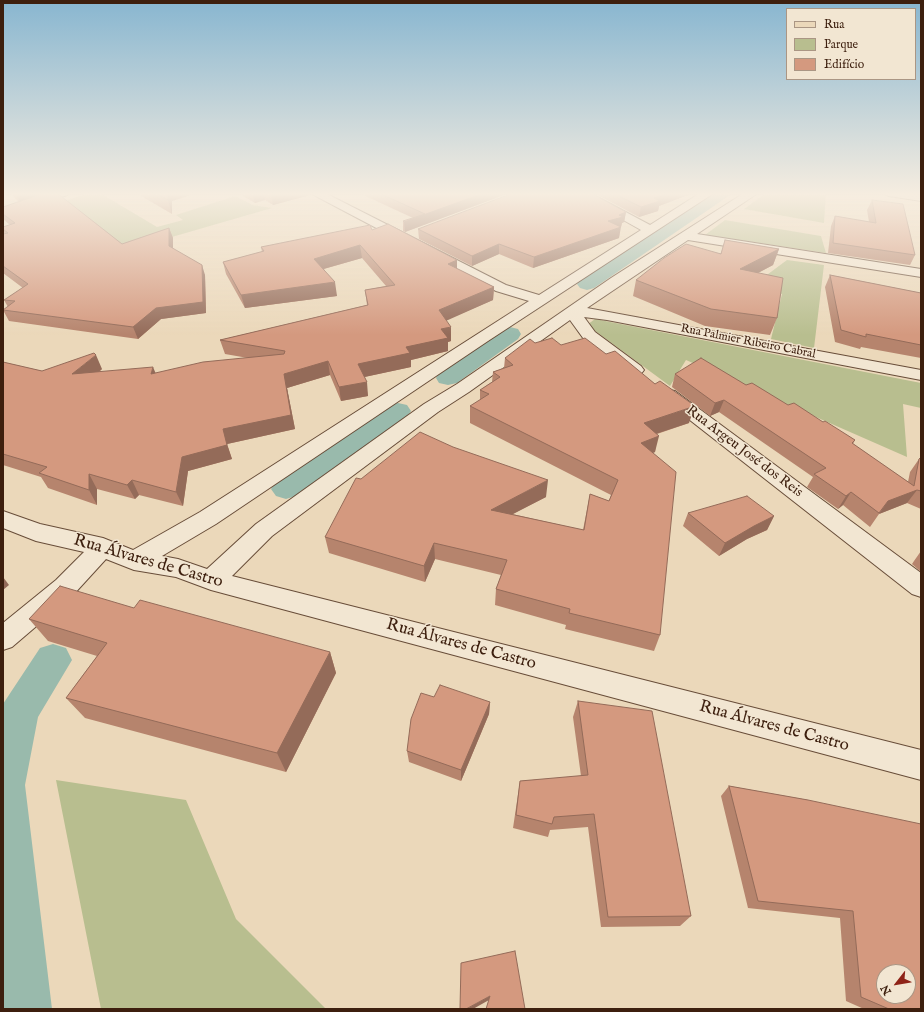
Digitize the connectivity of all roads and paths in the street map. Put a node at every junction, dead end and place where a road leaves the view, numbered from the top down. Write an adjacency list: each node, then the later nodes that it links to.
1 (409, 240): 6 (street)
2 (634, 240): 6 (street)
3 (680, 240): 7 (street)
4 (713, 240): 5 (street)
5 (921, 273)
6 (542, 300): 7 (street); 11 (street)
7 (574, 311): 8 (street, Rua Palmier Ribeiro Cabral); 12 (street); 13 (street, Rua Argeu José dos Reis)
8 (921, 375)
9 (3, 519): 10 (street, Rua Álvares de Castro)
10 (103, 547): 11 (street, Rua Álvares de Castro); 14 (street)
11 (134, 561): 12 (street, Rua Álvares de Castro)
12 (211, 580): 15 (street, Rua Álvares de Castro)
13 (921, 587)
14 (3, 639)
15 (921, 765)

